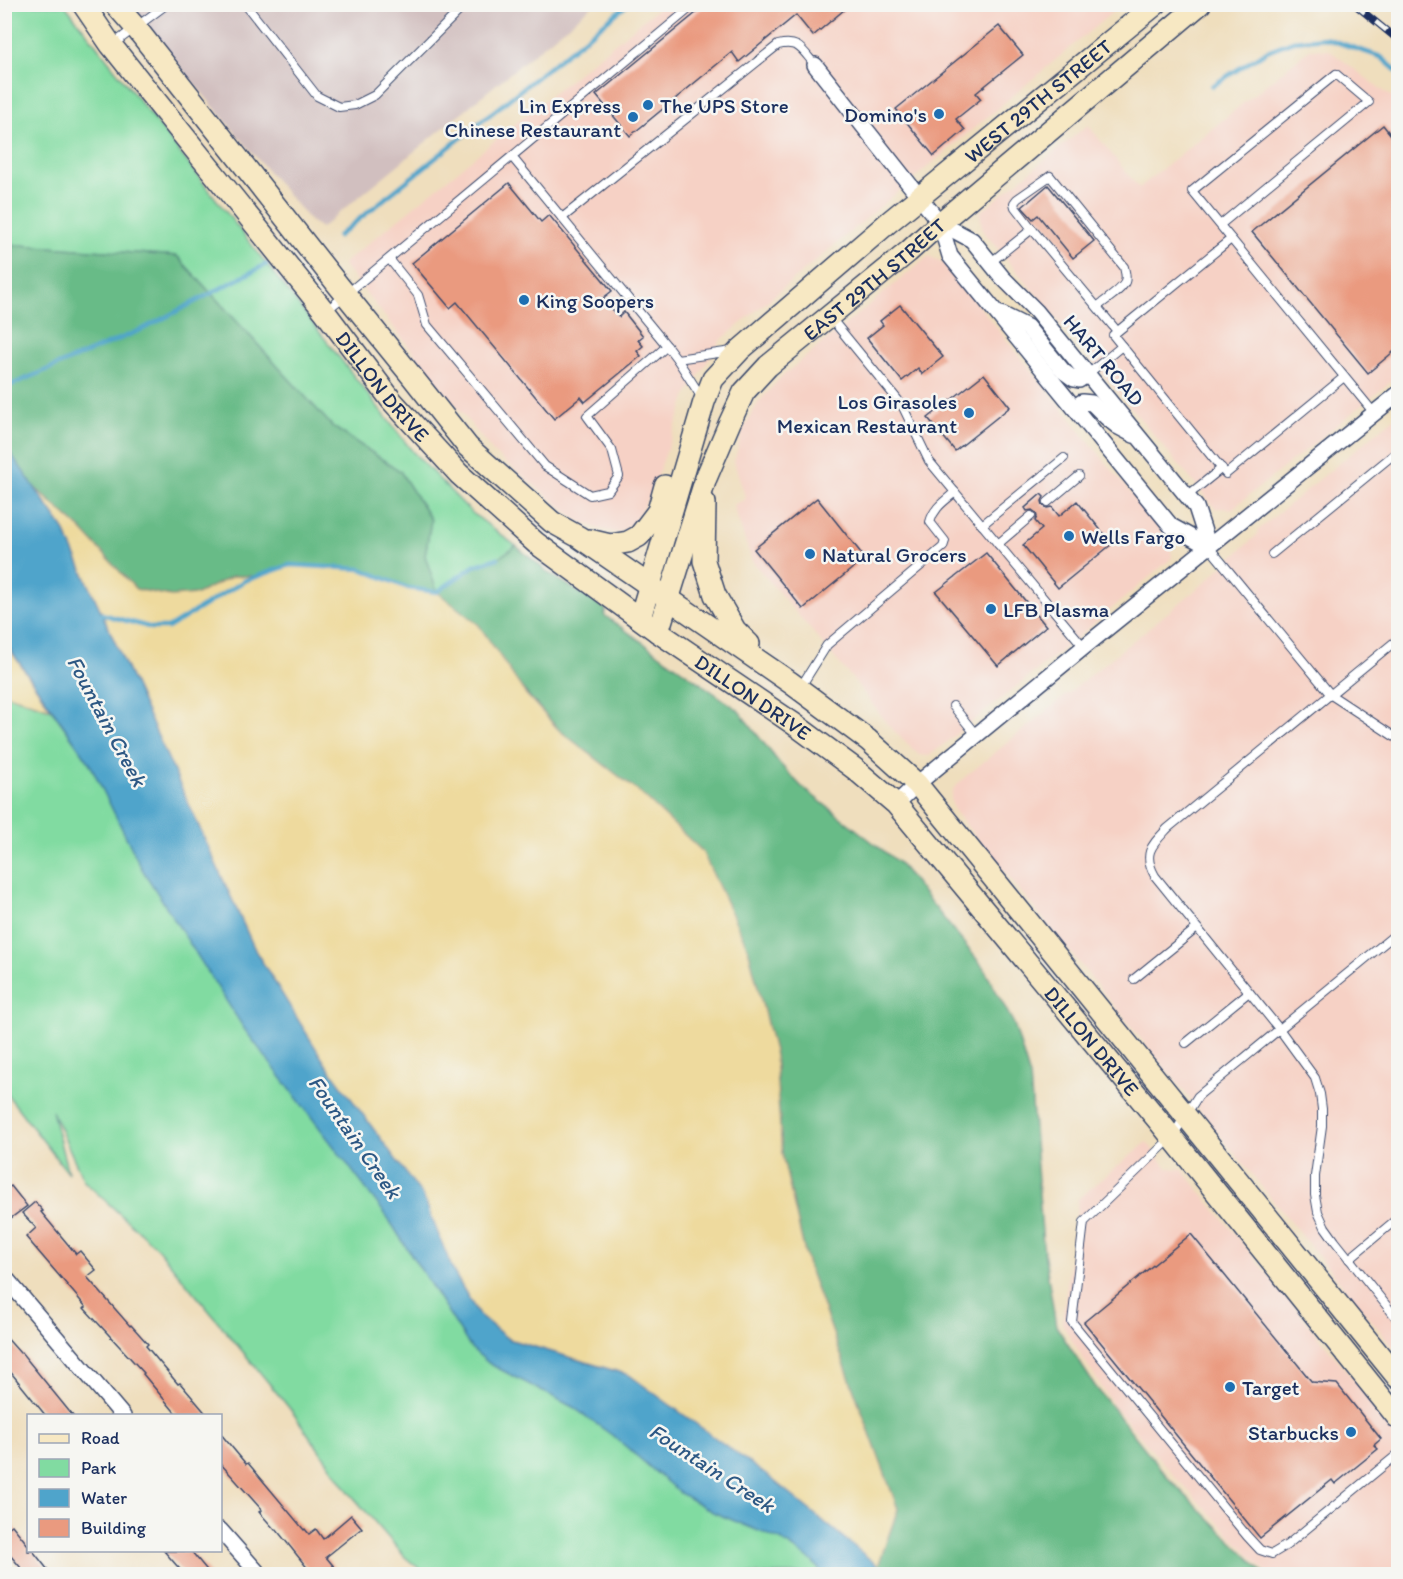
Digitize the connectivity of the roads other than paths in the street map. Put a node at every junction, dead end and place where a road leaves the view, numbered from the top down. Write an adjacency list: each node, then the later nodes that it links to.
1 (83, 4): 10 (main road, DILLON DRIVE)
2 (115, 4): 9 (main road, DILLON DRIVE)
3 (167, 4): 9 (lane)
4 (244, 4): 5 (lane)
5 (466, 4)
6 (695, 4): 12 (lane)
7 (1156, 4): 13 (main road, WEST 29TH STREET)
8 (1200, 4): 15 (main road, EAST 29TH STREET)
9 (136, 28): 10 (lane); 21 (main road, DILLON DRIVE)
10 (111, 45): 24 (main road, DILLON DRIVE)
11 (815, 65): 13 (street, HART ROAD); 14 (lane)
12 (512, 157): 14 (lane); 19 (lane)
13 (920, 197): 15 (street, HART ROAD); 29 (main road, EAST 29TH STREET)
14 (562, 218): 27 (lane)
15 (940, 223): 20 (street, HART ROAD); 23 (street, HART ROAD); 25 (main road, EAST 29TH STREET)
16 (1220, 225): 16 (lane); 18 (lane)
17 (1032, 229): 20 (lane); 22 (lane); 22 (lane)
18 (1231, 238): 26 (lane); 32 (lane)
19 (390, 260): 21 (lane); 27 (lane)
20 (990, 263): 31 (street, HART ROAD)
21 (346, 295): 24 (lane); 48 (main road, DILLON DRIVE)
22 (1097, 307): 26 (lane)
23 (995, 311): 31 (street); 35 (street, HART ROAD)
24 (325, 312): 54 (main road, DILLON DRIVE)
25 (829, 315): 42 (main road, EAST 29TH STREET); 43 (lane)
26 (1117, 332): 28 (lane)
27 (667, 346): 30 (lane)
28 (1122, 346): 31 (lane); 40 (lane)
29 (740, 350): 30 (lane); 34 (main road, EAST 29TH STREET)
30 (677, 359): 34 (lane)
31 (1088, 374): 37 (street, HART ROAD)
32 (1344, 377): 36 (lane); 40 (lane)
33 (1398, 396): 36 (street)
34 (704, 402): 48 (main road); 52 (main road, EAST 29TH STREET)
35 (1075, 408): 37 (street); 50 (street, HART ROAD)
36 (1374, 413): 50 (street)
37 (1142, 440): 44 (street, HART ROAD)
38 (1398, 451): 51 (lane)
39 (1064, 458): 47 (lane)
40 (1222, 468): 44 (lane)
41 (1079, 477): 45 (lane)
42 (706, 478): 53 (main road, EAST 29TH STREET); 58 (main road)
43 (955, 492): 47 (lane); 58 (lane)
44 (1187, 496): 50 (street, HART ROAD)
45 (1048, 502)
46 (1031, 516): 49 (lane)
47 (982, 525): 49 (lane)
48 (579, 537): 52 (main road, DILLON DRIVE)
49 (998, 544): 57 (lane)
50 (1209, 547): 57 (street); 59 (lane)
51 (1272, 554)
52 (650, 586): 53 (main road, DILLON DRIVE); 54 (main road, EAST 29TH STREET)
53 (668, 598): 55 (main road, EAST 29TH STREET); 58 (main road, DILLON DRIVE)
54 (640, 618): 55 (main road, DILLON DRIVE)
55 (658, 632): 64 (main road, DILLON DRIVE)
56 (1398, 639): 59 (lane)
57 (1084, 647): 61 (street)
58 (795, 686): 63 (main road, DILLON DRIVE)
59 (1330, 695): 62 (lane); 65 (lane)
60 (953, 706): 61 (lane)
61 (977, 736): 63 (street)
62 (1398, 739)
63 (917, 784): 64 (street); 71 (main road, DILLON DRIVE)
64 (896, 804): 72 (main road, DILLON DRIVE)
65 (1197, 928): 67 (lane); 68 (lane)
66 (1398, 932): 69 (lane)
67 (1134, 979)
68 (1249, 992): 69 (lane); 70 (lane)
69 (1280, 1030): 71 (lane); 74 (lane)
70 (1186, 1043)
71 (1186, 1117): 72 (lane); 77 (main road, DILLON DRIVE)
72 (1172, 1137): 79 (main road, DILLON DRIVE); 80 (lane)
73 (1398, 1218): 74 (lane)
74 (1349, 1259): 76 (lane)
75 (4, 1276): 78 (street)
76 (1398, 1320)
77 (1398, 1378)
78 (121, 1414)
79 (1398, 1418)
80 (1398, 1454)
81 (222, 1532): 82 (street)
82 (259, 1575)

